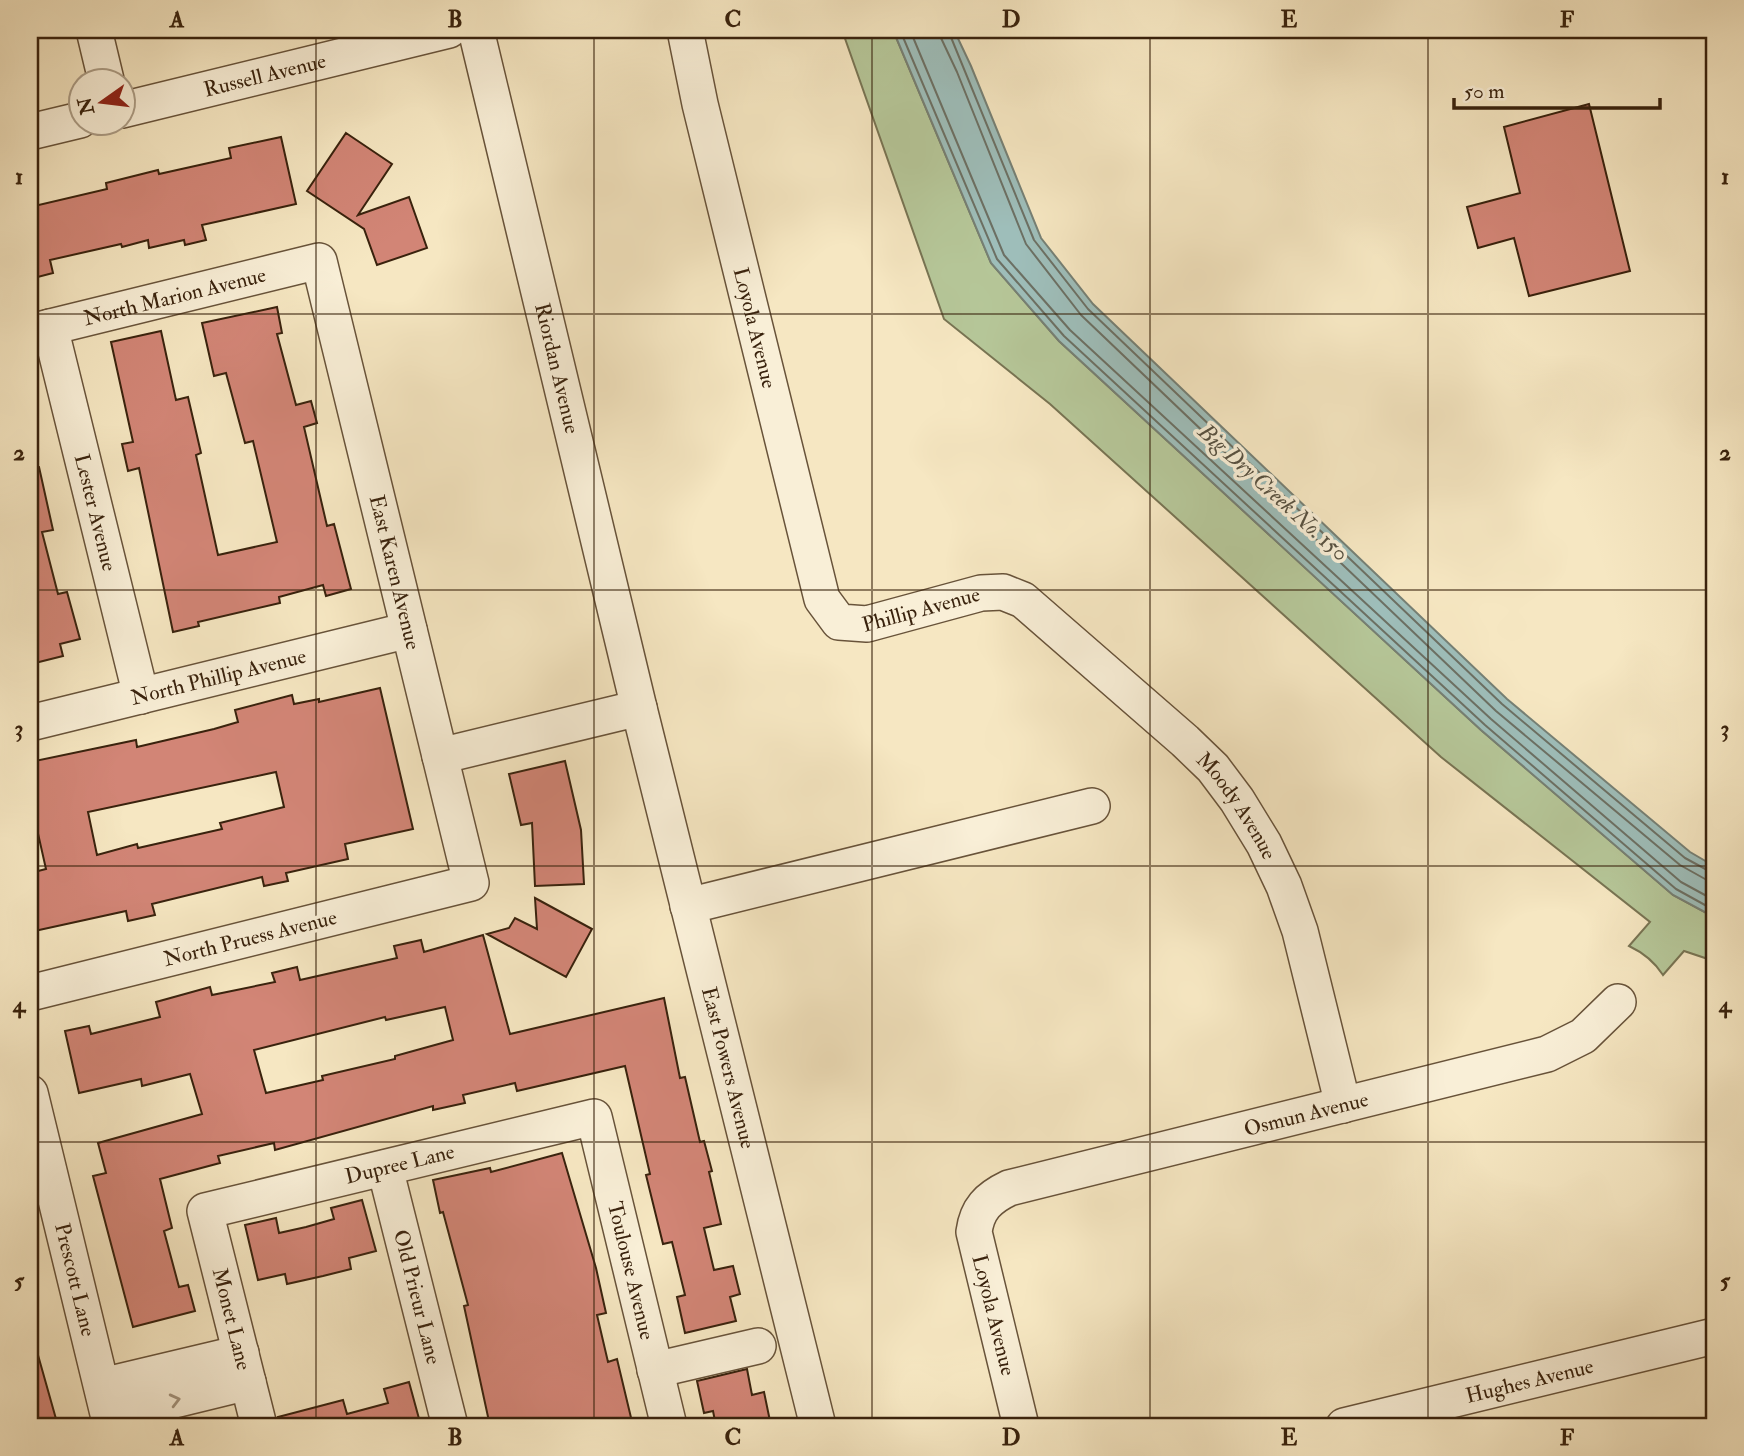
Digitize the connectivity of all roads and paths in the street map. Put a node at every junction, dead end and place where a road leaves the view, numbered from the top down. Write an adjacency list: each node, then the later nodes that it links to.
1 (94, 30): 5 (street)
2 (449, 30): 6 (street, Russell Avenue)
3 (476, 30): 15 (street, Riordan Avenue)
4 (685, 30): 12 (street, Loyola Avenue)
5 (103, 66)
6 (136, 107)
7 (66, 123): 8 (street)
8 (30, 132)
9 (319, 261): 10 (street, North Marion Avenue); 13 (street, East Karen Avenue)
10 (40, 330): 14 (street, Lester Avenue)
11 (1003, 592): 12 (street, Phillip Avenue); 24 (street, Moody Avenue)
12 (839, 622)
13 (409, 630): 14 (street, North Phillip Avenue); 17 (street, East Karen Avenue)
14 (141, 695): 16 (street, North Phillip Avenue)
15 (639, 708): 17 (street); 20 (street, East Powers Avenue)
16 (30, 723)
17 (440, 756): 19 (street, East Karen Avenue)
18 (1092, 806): 20 (street)
19 (471, 883): 21 (street, North Pruess Avenue)
20 (688, 906): 37 (street, East Powers Avenue)
21 (30, 993)
22 (1618, 1002): 24 (street, Osmun Avenue)
23 (30, 1093): 33 (street, Prescott Lane)
24 (1343, 1105): 27 (street, Osmun Avenue)
25 (594, 1117): 26 (street, Dupree Lane); 32 (street, Toulouse Avenue)
26 (386, 1168): 28 (street, Dupree Lane); 35 (street, Old Prieur Lane)
27 (983, 1205): 38 (street, Loyola Avenue)
28 (205, 1211): 31 (street, Monet Lane)
29 (1714, 1336): 39 (street, Hughes Avenue)
30 (758, 1346): 32 (street)
31 (244, 1367): 33 (street); 34 (street, Monet Lane)
32 (655, 1370): 36 (street, Toulouse Avenue)
33 (107, 1409)
34 (259, 1426)
35 (450, 1426)
36 (669, 1426)
37 (818, 1426)
38 (1021, 1426)
39 (1344, 1426)

